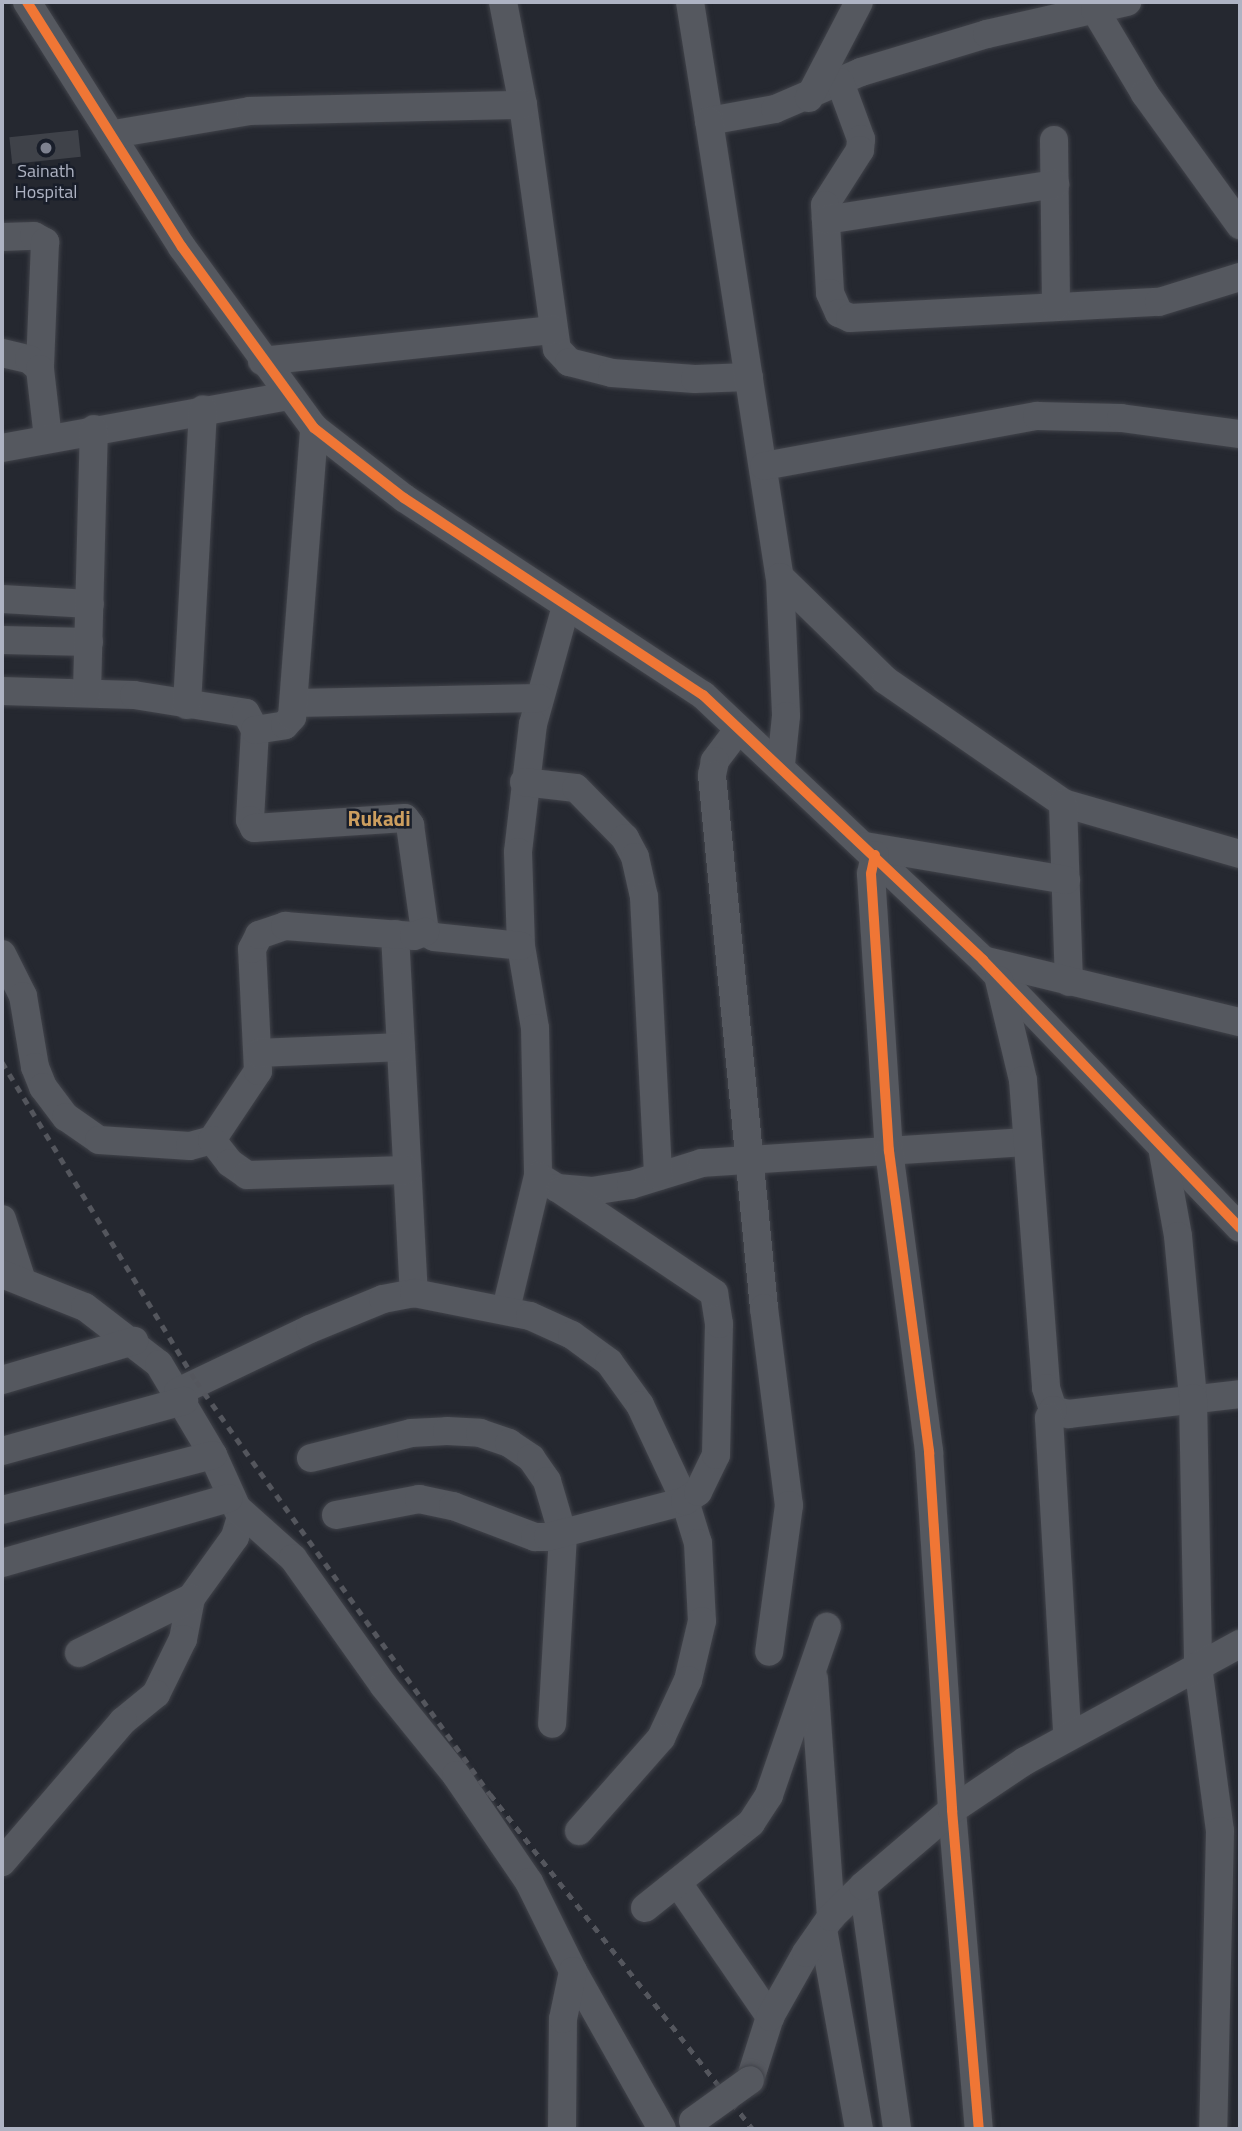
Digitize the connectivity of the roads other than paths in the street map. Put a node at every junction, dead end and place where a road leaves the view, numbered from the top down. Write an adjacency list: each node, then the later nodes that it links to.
1 (27, 2): 11 (street)
2 (503, 2): 9 (street)
3 (690, 2): 10 (street)
4 (859, 2): 8 (street)
5 (1127, 2): 6 (street)
6 (1079, 9): 7 (street); 15 (street)
7 (840, 82): 8 (street); 14 (street)
8 (809, 98): 10 (street)
9 (523, 105): 11 (street); 19 (street)
10 (709, 121): 23 (street)
11 (114, 134): 21 (street)
12 (1054, 141): 13 (street)
13 (1055, 184): 14 (street); 18 (street)
14 (826, 220): 18 (street)
15 (1240, 225)
16 (2, 237): 22 (street)
17 (1240, 277): 18 (street)
18 (1056, 307)
19 (553, 330): 21 (street); 23 (street)
20 (2, 353): 22 (street)
21 (262, 361): 24 (street)
22 (40, 369): 29 (street)
23 (749, 376): 31 (street)
24 (287, 396): 25 (street); 26 (street)
25 (203, 409): 27 (street); 42 (street)
26 (314, 428): 35 (street); 41 (street)
27 (94, 429): 29 (street); 34 (street)
28 (1240, 434): 31 (street)
29 (48, 438): 30 (street)
30 (2, 448)
31 (764, 466): 32 (street)
32 (780, 577): 45 (street); 47 (street)
33 (2, 599): 34 (street)
34 (90, 604): 37 (street)
35 (566, 606): 40 (street); 44 (street)
36 (2, 640): 37 (street)
37 (89, 642): 39 (street)
38 (2, 691): 39 (street)
39 (87, 692): 42 (street)
40 (540, 698): 41 (street); 46 (street)
41 (295, 703): 43 (street)
42 (187, 705): 43 (street)
43 (255, 730): 51 (street)
44 (738, 730): 45 (street); 64 (street)
45 (781, 764): 48 (street)
46 (524, 782): 53 (street); 66 (street)
47 (1063, 803): 49 (street); 50 (street)
48 (870, 850): 50 (street); 55 (street); 63 (street)
49 (1240, 854)
50 (1066, 880): 56 (street)
51 (425, 932): 52 (street); 53 (street)
52 (395, 934): 58 (street); 59 (street)
53 (521, 946): 67 (street)
54 (2, 954): 60 (street)
55 (990, 968): 56 (street); 61 (street); 62 (street)
56 (1069, 982): 57 (street)
57 (1240, 1023)
58 (401, 1047): 59 (street); 65 (street)
59 (259, 1053): 60 (street)
60 (212, 1140): 65 (street)
61 (1027, 1142): 63 (street); 78 (street)
62 (1162, 1147): 69 (street); 77 (street)
63 (889, 1151): 64 (street); 97 (street)
64 (750, 1158): 66 (street); 91 (street)
65 (407, 1170): 71 (street)
66 (658, 1176): 67 (street)
67 (548, 1182): 72 (street); 82 (street)
68 (2, 1219): 70 (street)
69 (1240, 1228)
70 (12, 1277): 73 (street)
71 (414, 1293): 72 (street); 76 (street)
72 (506, 1309): 82 (street)
73 (135, 1341): 74 (street); 76 (street)
74 (2, 1380)
75 (1240, 1394): 77 (street)
76 (181, 1396): 79 (street); 80 (street)
77 (1193, 1398): 78 (street); 93 (street)
78 (1053, 1410): 96 (street)
79 (2, 1451)
80 (214, 1455): 83 (street); 84 (street)
81 (311, 1458): 86 (street)
82 (685, 1501): 86 (street); 98 (street)
83 (233, 1503): 87 (street); 88 (street); 105 (street)
84 (2, 1510)
85 (336, 1515): 86 (street)
86 (563, 1535): 95 (street)
87 (2, 1563)
88 (191, 1598): 92 (street); 100 (street)
89 (827, 1627): 94 (street)
90 (1240, 1644): 93 (street)
91 (769, 1652)
92 (79, 1653)
93 (1198, 1666): 96 (street); 99 (street)
94 (813, 1667): 101 (street); 104 (street)
95 (552, 1724)
96 (1068, 1734): 97 (street)
97 (952, 1810): 102 (street); 112 (street)
98 (579, 1831)
99 (1230, 1831): 113 (street)
100 (2, 1862)
101 (678, 1883): 103 (street); 106 (street)
102 (863, 1886): 104 (street); 111 (street)
103 (645, 1908)
104 (827, 1923): 106 (street); 110 (street)
105 (573, 1971): 107 (street); 109 (street)
106 (770, 2017): 108 (street, bridge)
107 (657, 2123): 108 (street)
108 (693, 2125)
109 (562, 2129)
110 (859, 2129)
111 (897, 2129)
112 (979, 2129)
113 (1213, 2129)

